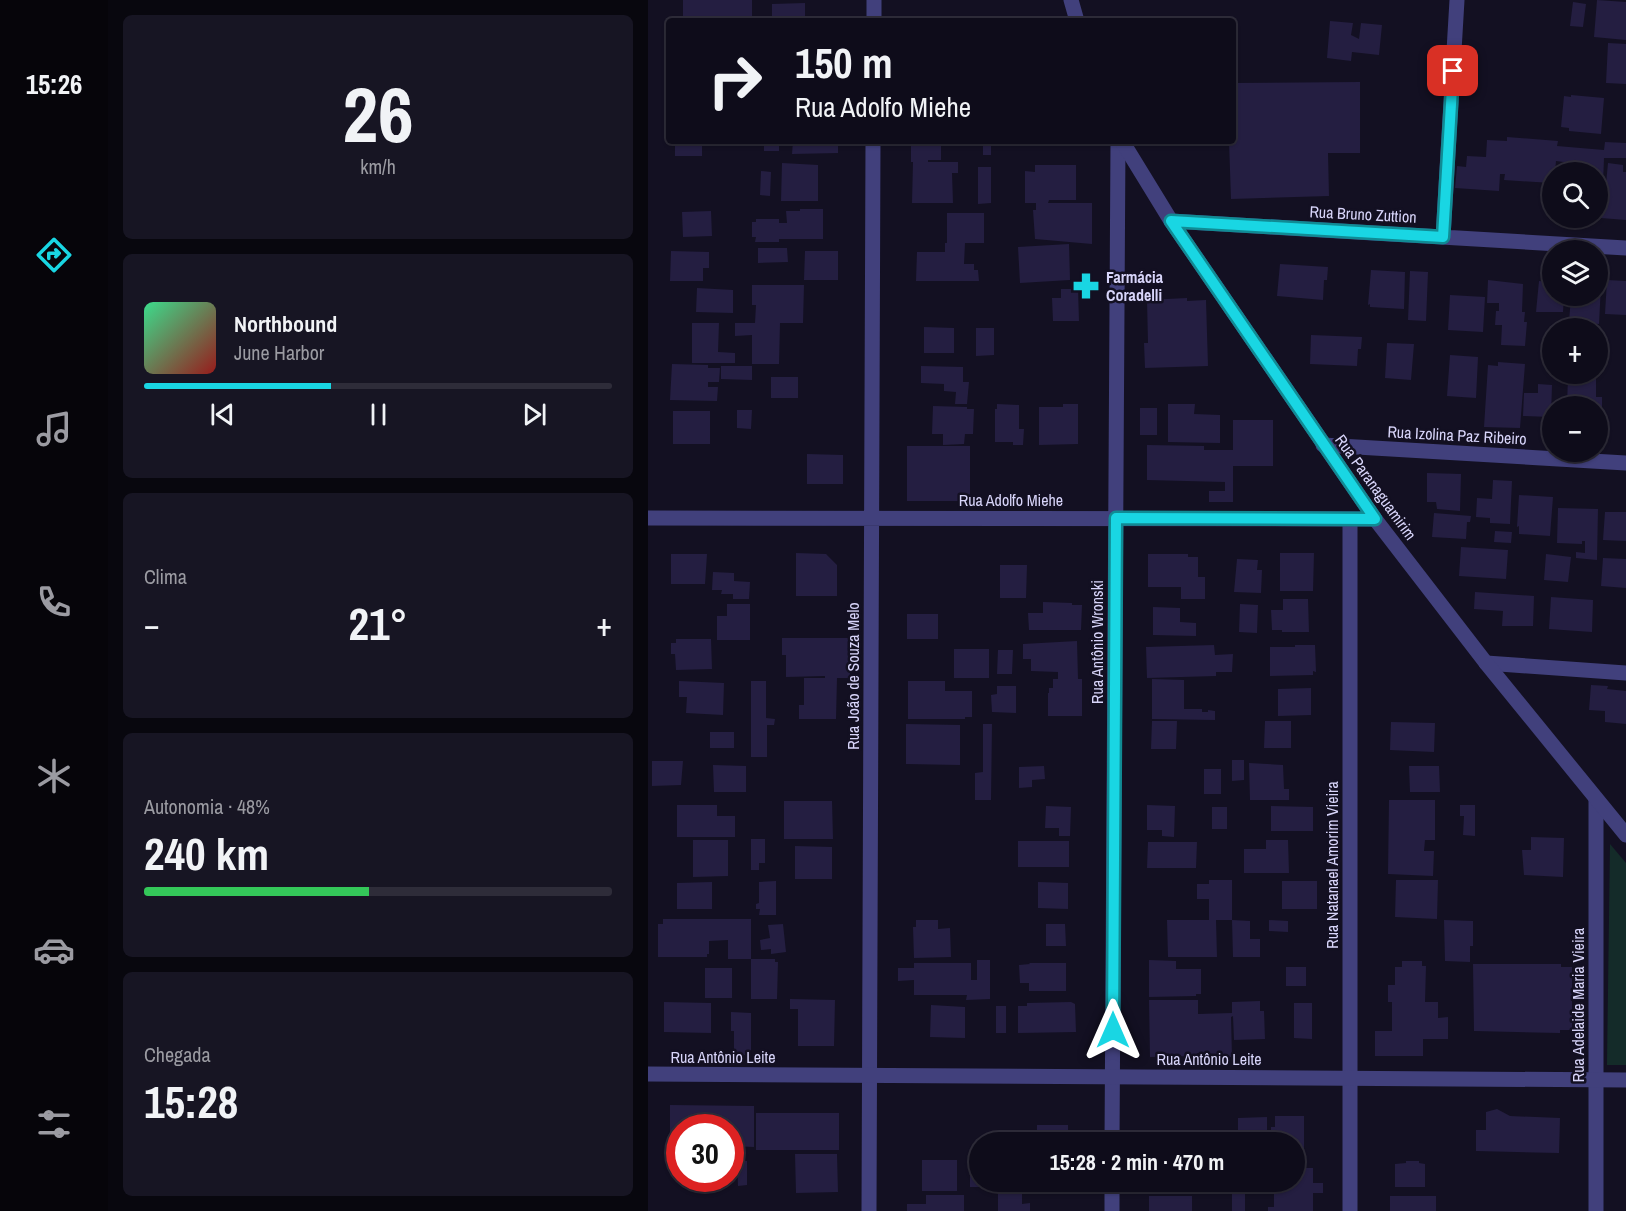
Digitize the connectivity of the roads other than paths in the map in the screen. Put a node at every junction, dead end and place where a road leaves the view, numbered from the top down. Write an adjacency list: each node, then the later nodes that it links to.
1 (874, 0): 4 (street)
2 (1071, 0): 5 (street)
3 (1457, 0): 10 (street)
4 (874, 18)
5 (1076, 18)
6 (873, 144): 15 (street, Rua João de Souza Melo)
7 (1120, 144): 16 (street, Rua Antônio Wronski)
8 (1122, 144): 9 (street, Rua Paranaguamirim)
9 (1171, 221): 10 (street, Rua Bruno Zuttion); 12 (street, Rua Paranaguamirim)
10 (1443, 237): 11 (street, Rua Bruno Zuttion)
11 (1626, 248)
12 (1323, 445): 13 (street, Rua Izolina Paz Ribeiro); 18 (street, Rua Paranaguamirim)
13 (1626, 463)
14 (648, 518): 15 (street, Rua Adolfo Miehe)
15 (872, 518): 16 (street, Rua Adolfo Miehe); 24 (street, Rua João de Souza Melo)
16 (1116, 518): 17 (street, Rua Adolfo Miehe); 25 (street, Rua Antônio Wronski)
17 (1350, 519): 18 (street, Rua Adolfo Miehe); 26 (street, Rua Natanael Amorim Vieira)
18 (1375, 519): 19 (street, Rua Paranaguamirim)
19 (1486, 663): 20 (street); 21 (street, Rua Paranaguamirim)
20 (1626, 673)
21 (1596, 799): 22 (street, Rua Paranaguamirim); 27 (street, Rua Adelaide Maria Vieira)
22 (1626, 835)
23 (648, 1074): 24 (street, Rua Antônio Leite)
24 (869, 1075): 25 (street, Rua Antônio Leite); 31 (street, Rua João de Souza Melo)
25 (1113, 1077): 26 (street, Rua Antônio Leite); 29 (street, Rua Antônio Wronski)
26 (1350, 1078): 27 (street, Rua Antônio Leite); 33 (street, Rua Natanael Amorim Vieira)
27 (1596, 1080): 28 (street, Rua Antônio Leite); 34 (street, Rua Adelaide Maria Vieira)
28 (1626, 1080)
29 (1112, 1132)
30 (1112, 1192): 32 (street)
31 (869, 1211)
32 (1112, 1211)
33 (1350, 1211)
34 (1596, 1211)

